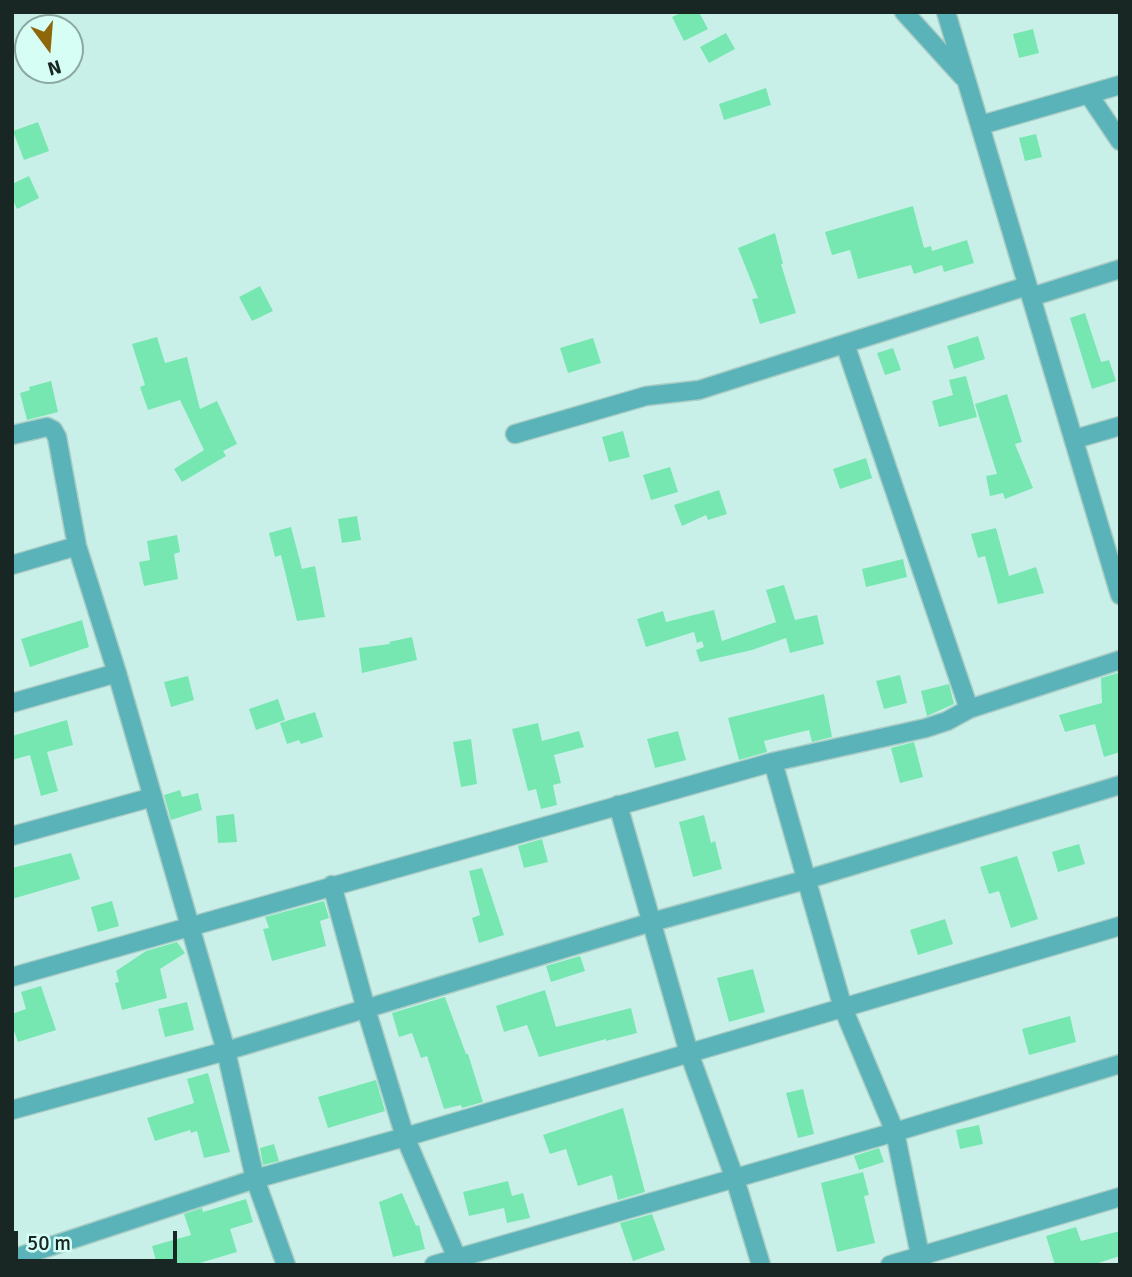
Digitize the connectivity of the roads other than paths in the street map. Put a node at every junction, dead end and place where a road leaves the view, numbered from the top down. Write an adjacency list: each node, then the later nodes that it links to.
1 (904, 12): 3 (street)
2 (946, 12): 3 (street)
3 (967, 82): 6 (street)
4 (1120, 85): 5 (street)
5 (1089, 95): 6 (street); 7 (street)
6 (981, 125): 9 (street)
7 (1120, 141)
8 (1120, 269): 9 (street)
9 (1029, 292): 10 (street); 14 (street)
10 (845, 344): 12 (street); 21 (street)
11 (1120, 426): 14 (street)
12 (515, 434)
13 (12, 435): 15 (street)
14 (1075, 439): 17 (street)
15 (77, 546): 16 (street); 19 (street)
16 (12, 565)
17 (1120, 595)
18 (1120, 660): 21 (street)
19 (117, 673): 20 (street); 24 (street)
20 (12, 703)
21 (969, 709): 22 (street)
22 (772, 762): 25 (street); 27 (street)
23 (1120, 786): 27 (street)
24 (153, 797): 26 (street); 30 (street)
25 (618, 806): 28 (street); 29 (street)
26 (12, 836)
27 (806, 880): 29 (street); 33 (street)
28 (332, 885): 30 (street); 34 (street)
29 (652, 922): 34 (street); 36 (street)
30 (190, 925): 32 (street); 35 (street)
31 (1120, 926): 33 (street)
32 (12, 977)
33 (842, 1008): 36 (street); 39 (street)
34 (366, 1009): 35 (street); 40 (street)
35 (226, 1051): 38 (street); 41 (street)
36 (689, 1053): 40 (street); 42 (street)
37 (1120, 1064): 39 (street)
38 (12, 1110)
39 (895, 1132): 42 (street); 45 (street)
40 (405, 1137): 41 (street); 46 (street)
41 (255, 1179): 44 (street); 47 (street)
42 (735, 1179): 46 (street); 49 (street)
43 (1120, 1197): 45 (street)
44 (12, 1259)
45 (921, 1260): 50 (street)
46 (459, 1261): 48 (street)
47 (286, 1265)
48 (434, 1265)
49 (761, 1265)
50 (890, 1265)

